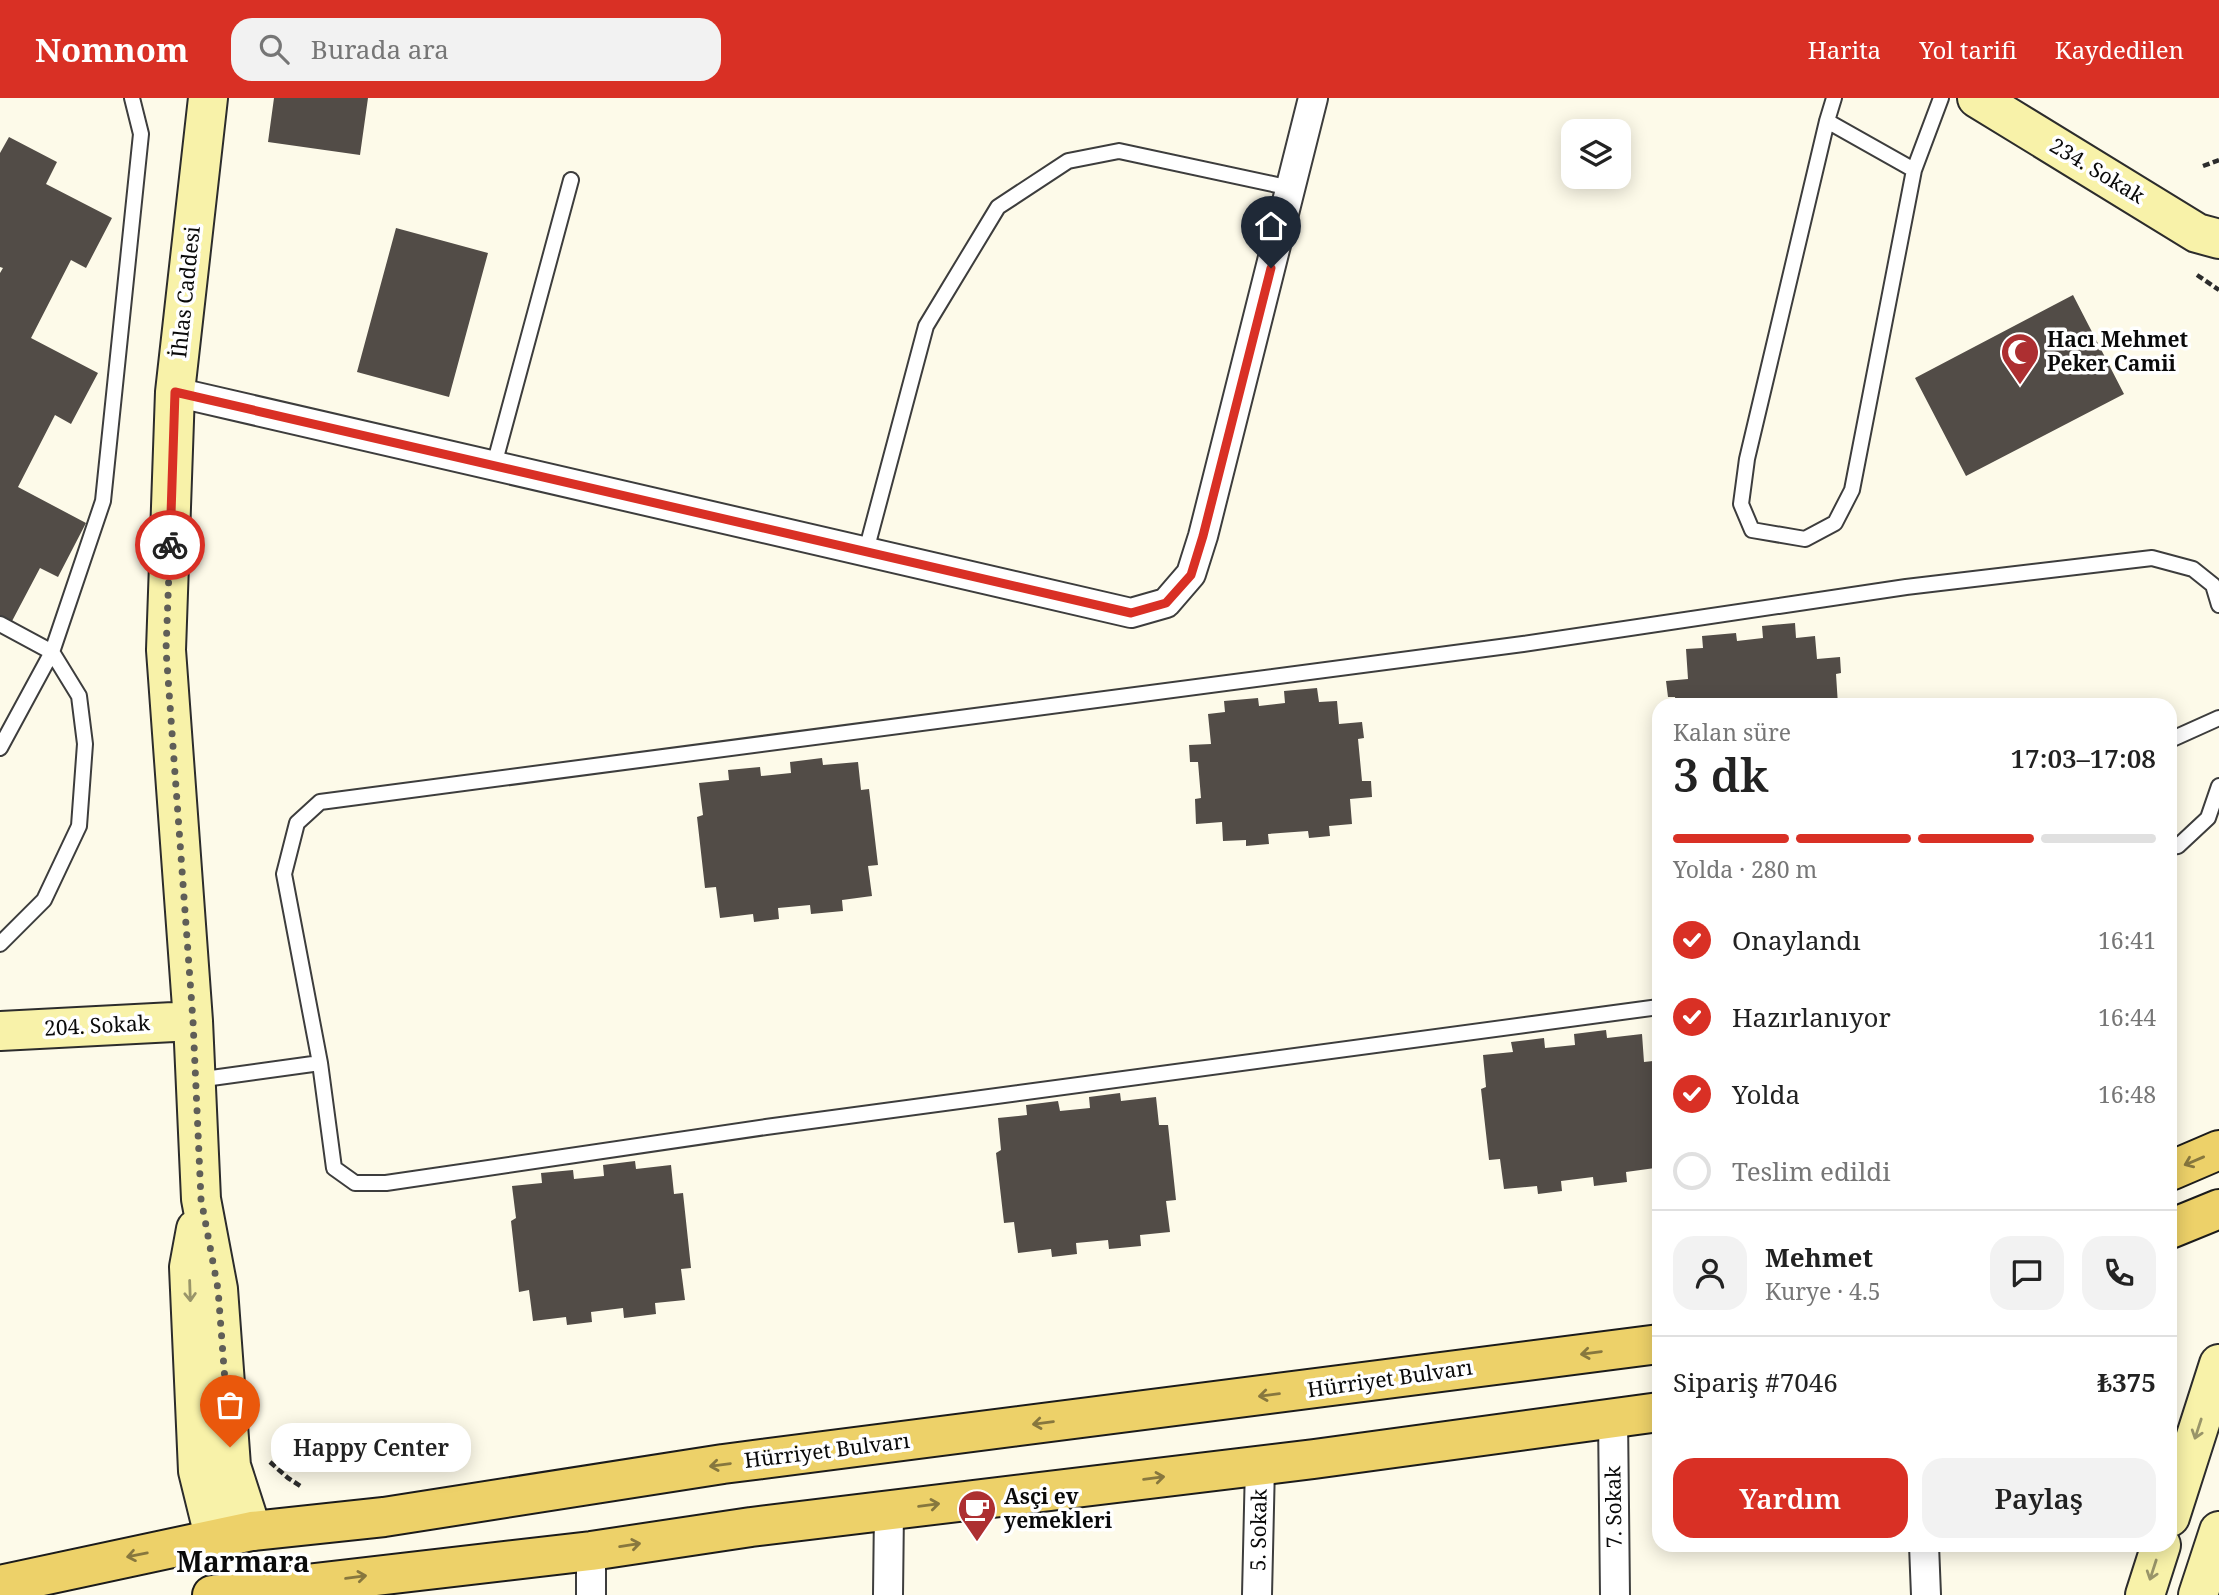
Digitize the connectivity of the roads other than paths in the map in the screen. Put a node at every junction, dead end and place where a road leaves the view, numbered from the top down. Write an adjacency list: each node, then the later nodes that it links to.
1 (132, 98): 17 (lane)
2 (208, 98): 12 (street, İhlas Caddesi)
3 (1313, 98): 10 (street)
4 (1834, 98): 7 (lane)
5 (1941, 98): 8 (lane)
6 (1977, 98): 11 (street, 234. Sokak)
7 (1827, 121): 8 (lane); 8 (lane)
8 (1914, 170)
9 (571, 180): 13 (lane)
10 (1291, 188): 14 (lane); 14 (street)
11 (2219, 239)
12 (175, 392): 13 (street); 25 (street, İhlas Caddesi)
13 (494, 465): 14 (street)
14 (866, 551)
15 (2219, 605): 27 (lane)
16 (0, 624): 17 (lane)
17 (52, 652): 20 (lane); 23 (lane)
18 (2219, 718): 19 (lane)
19 (2177, 737)
20 (0, 748)
21 (2219, 786): 22 (lane)
22 (2177, 846)
23 (0, 944)
24 (1652, 1008): 27 (lane)
25 (193, 1021): 26 (street, 204. Sokak); 28 (street, İhlas Caddesi)
26 (0, 1031)
27 (320, 1063): 28 (lane)
28 (196, 1080): 31 (street, İhlas Caddesi)
29 (2219, 1150): 30 (main road, one-way to 30)
30 (2177, 1168)
31 (201, 1199): 41 (street, İhlas Caddesi); 43 (street, İhlas Caddesi, one-way to 43)
32 (2219, 1209): 33 (main road)
33 (2177, 1225)
34 (1652, 1345): 41 (main road, Hürriyet Bulvarı, one-way to 41)
35 (2219, 1364): 39 (street, one-way to 39)
36 (1652, 1413): 37 (main road)
37 (1613, 1418): 38 (main road); 53 (street, 7. Sokak)
38 (1261, 1465): 40 (main road, one-way to 38); 52 (street, 5. Sokak)
39 (2177, 1495)
40 (889, 1510): 44 (main road, one-way to 40); 51 (street)
41 (252, 1531): 43 (main road, Hürriyet Bulvarı); 48 (main road)
42 (2219, 1531): 56 (street)
43 (215, 1540): 47 (main road, Hürriyet Bulvarı, one-way to 47); 49 (main road)
44 (591, 1551): 48 (main road, one-way to 44); 50 (street)
45 (1924, 1552): 54 (street)
46 (2159, 1552): 55 (street, one-way to 55)
47 (0, 1586)
48 (288, 1591): 49 (main road)
49 (227, 1594)
50 (591, 1595)
51 (888, 1595)
52 (1258, 1595)
53 (1615, 1595)
54 (1926, 1595)
55 (2145, 1595)
56 (2199, 1595)

